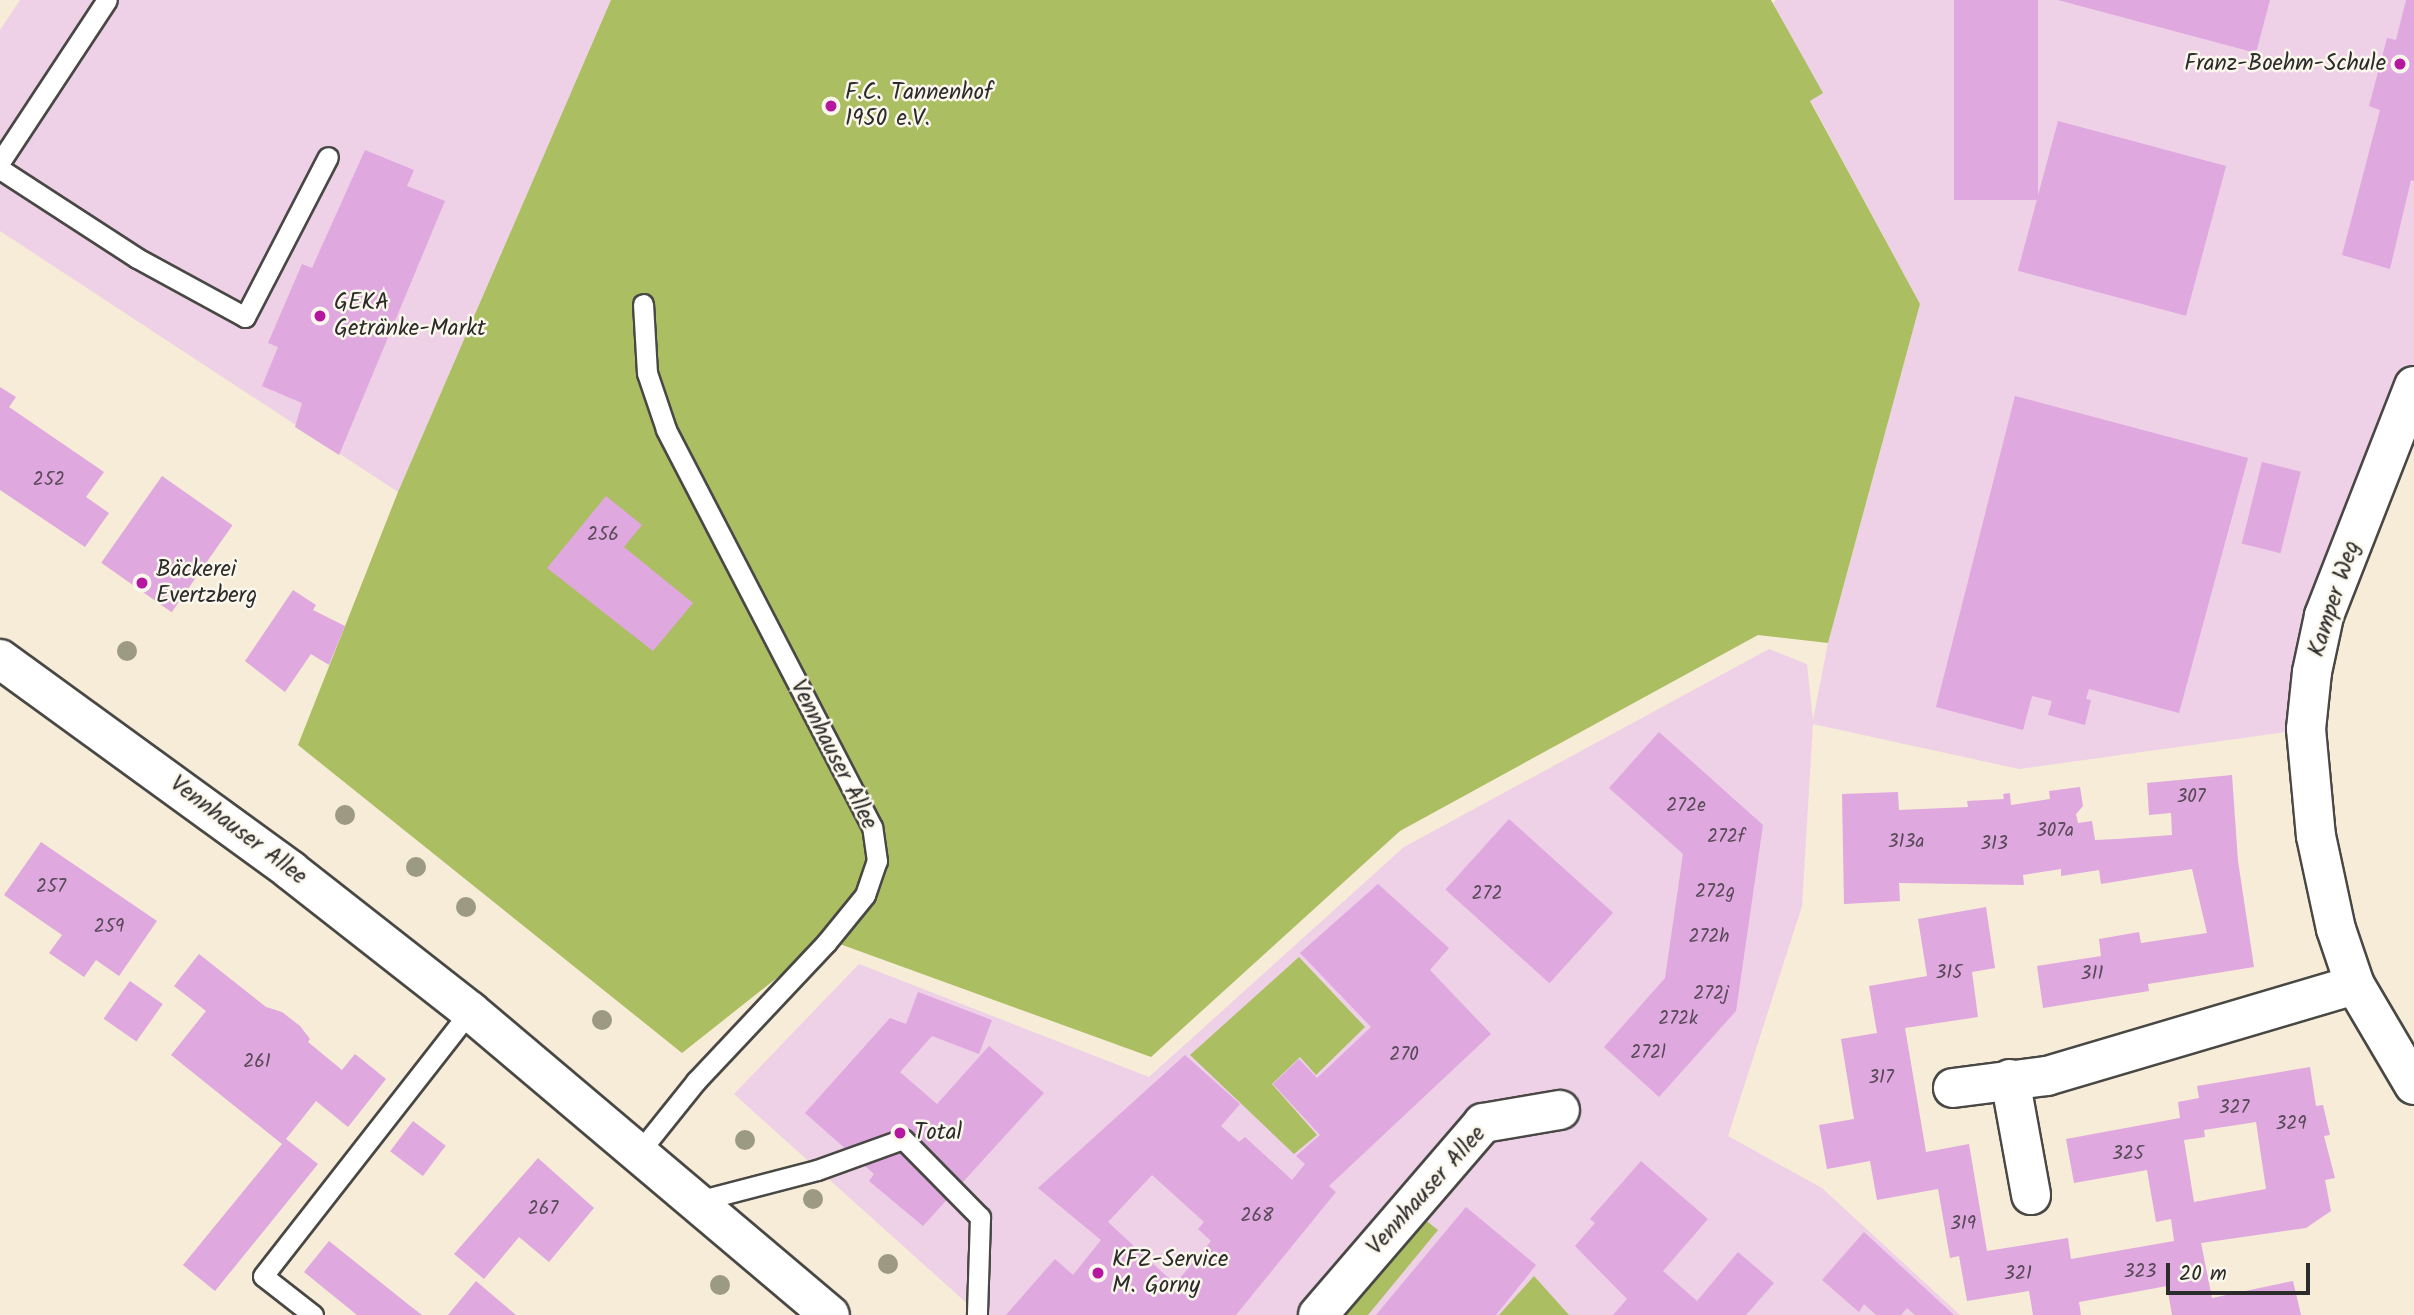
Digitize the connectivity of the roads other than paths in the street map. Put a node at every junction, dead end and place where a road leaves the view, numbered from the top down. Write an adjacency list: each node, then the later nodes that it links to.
1 (107, 0): 3 (lane)
2 (328, 156): 4 (lane)
3 (0, 162)
4 (0, 169)
5 (643, 304): 14 (lane, Vennhauser Allee)
6 (2414, 386): 8 (street, Kamper Weg)
7 (0, 659): 9 (street, Vennhauser Allee)
8 (2355, 985): 10 (street); 11 (street, Kamper Weg)
9 (470, 1011): 14 (street, Vennhauser Allee); 17 (lane)
10 (2010, 1079): 12 (street); 15 (street)
11 (2414, 1085)
12 (1953, 1088)
13 (1560, 1110): 20 (street, Vennhauser Allee)
14 (640, 1152): 16 (street, Vennhauser Allee)
15 (2031, 1195)
16 (698, 1201): 18 (street, Vennhauser Allee); 19 (lane)
17 (313, 1315)
18 (830, 1315)
19 (977, 1315)
20 (1318, 1315)

